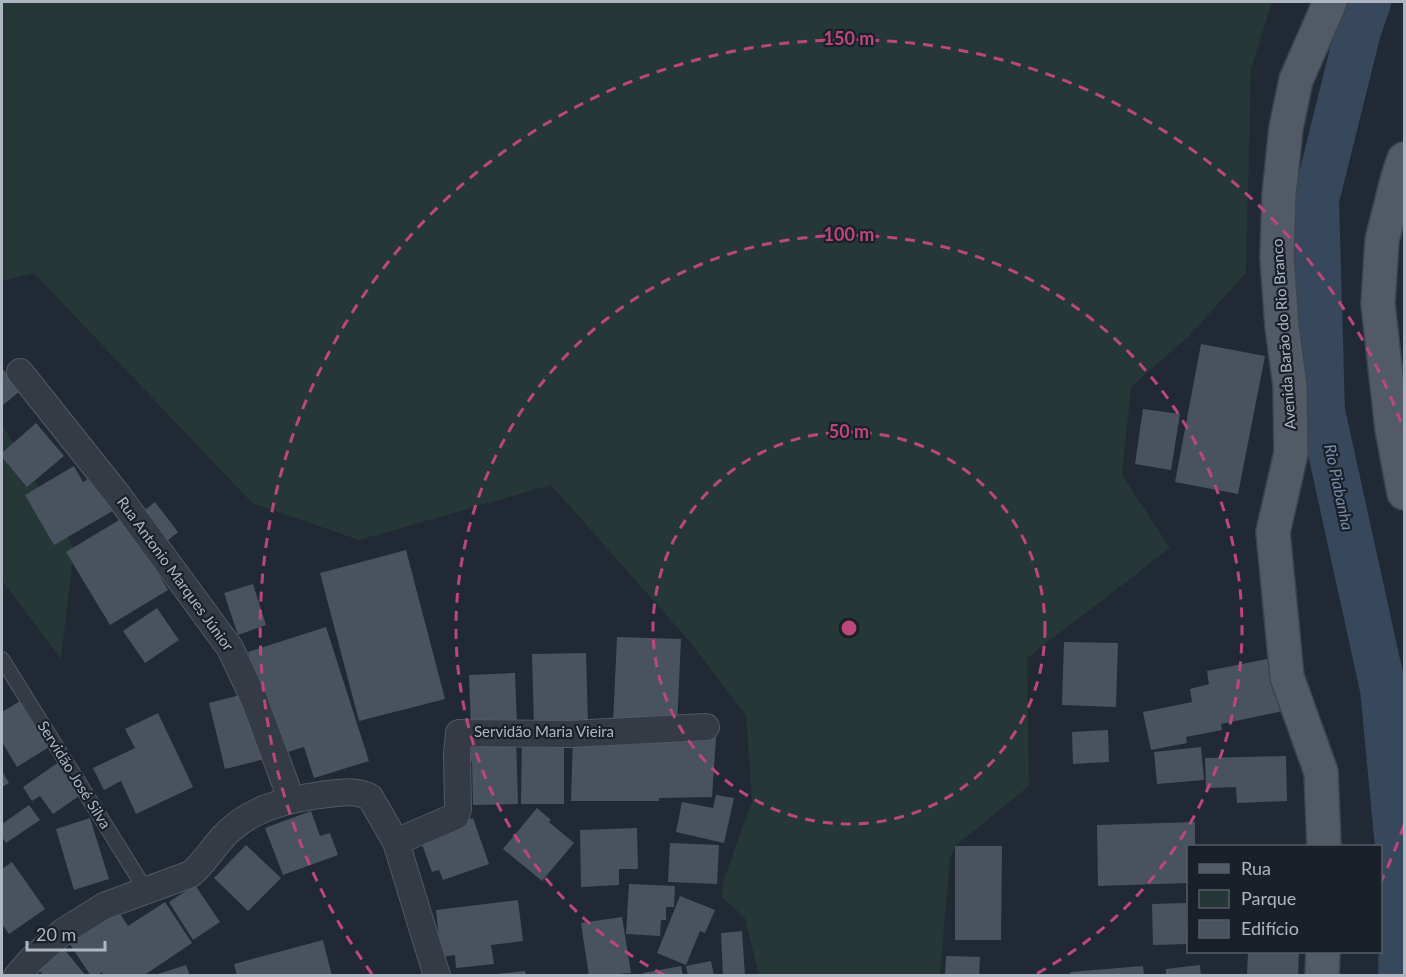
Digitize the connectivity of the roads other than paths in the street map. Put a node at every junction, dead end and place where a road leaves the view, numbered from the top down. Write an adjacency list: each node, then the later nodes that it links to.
1 (1330, 2): 9 (main road, Avenida Barão do Rio Branco)
2 (1404, 159): 4 (main road)
3 (20, 372): 7 (street, Rua Antonio Marques Júnior)
4 (1404, 493)
5 (2, 659): 10 (lane, Servidão José Silva)
6 (706, 727): 8 (street, Servidão Maria Vieira)
7 (291, 799): 8 (street); 10 (street)
8 (396, 842): 13 (street)
9 (1324, 845)
10 (147, 892): 12 (street)
11 (1323, 953): 14 (main road)
12 (17, 975)
13 (437, 975)
14 (1322, 975)

